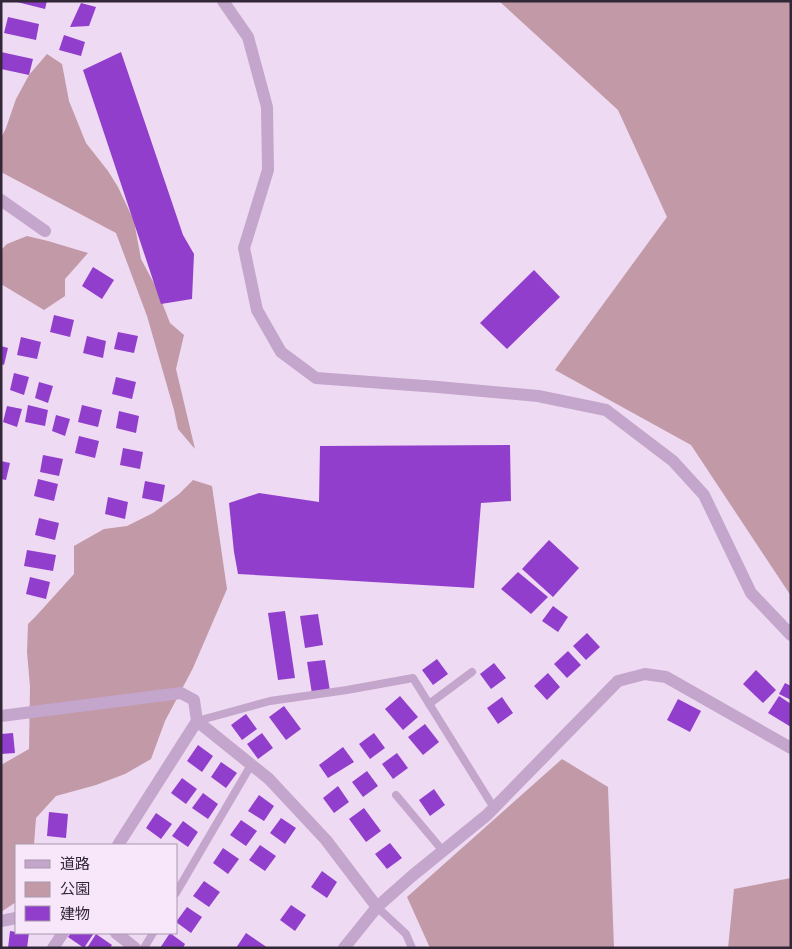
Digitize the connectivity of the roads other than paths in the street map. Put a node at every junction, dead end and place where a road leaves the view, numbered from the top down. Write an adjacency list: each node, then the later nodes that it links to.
1 (222, 1): 4 (street)
2 (1, 200): 3 (street)
3 (45, 231)
4 (791, 636)
5 (472, 672): 6 (lane)
6 (429, 704): 8 (lane); 12 (lane)
7 (1, 716): 8 (street)
8 (197, 721): 10 (street); 13 (street)
9 (791, 748): 12 (street)
10 (251, 765): 15 (lane); 16 (street)
11 (396, 795): 14 (lane)
12 (494, 808): 14 (street)
13 (119, 844)
14 (443, 851): 16 (street)
15 (178, 890)
16 (377, 906): 25 (street); 26 (lane)
17 (15, 918): 18 (street)
18 (1, 921)
19 (62, 934): 22 (street)
20 (117, 934): 23 (street)
21 (152, 934): 24 (lane)
22 (53, 948)
23 (135, 948)
24 (144, 948)
25 (344, 948)
26 (412, 948)

